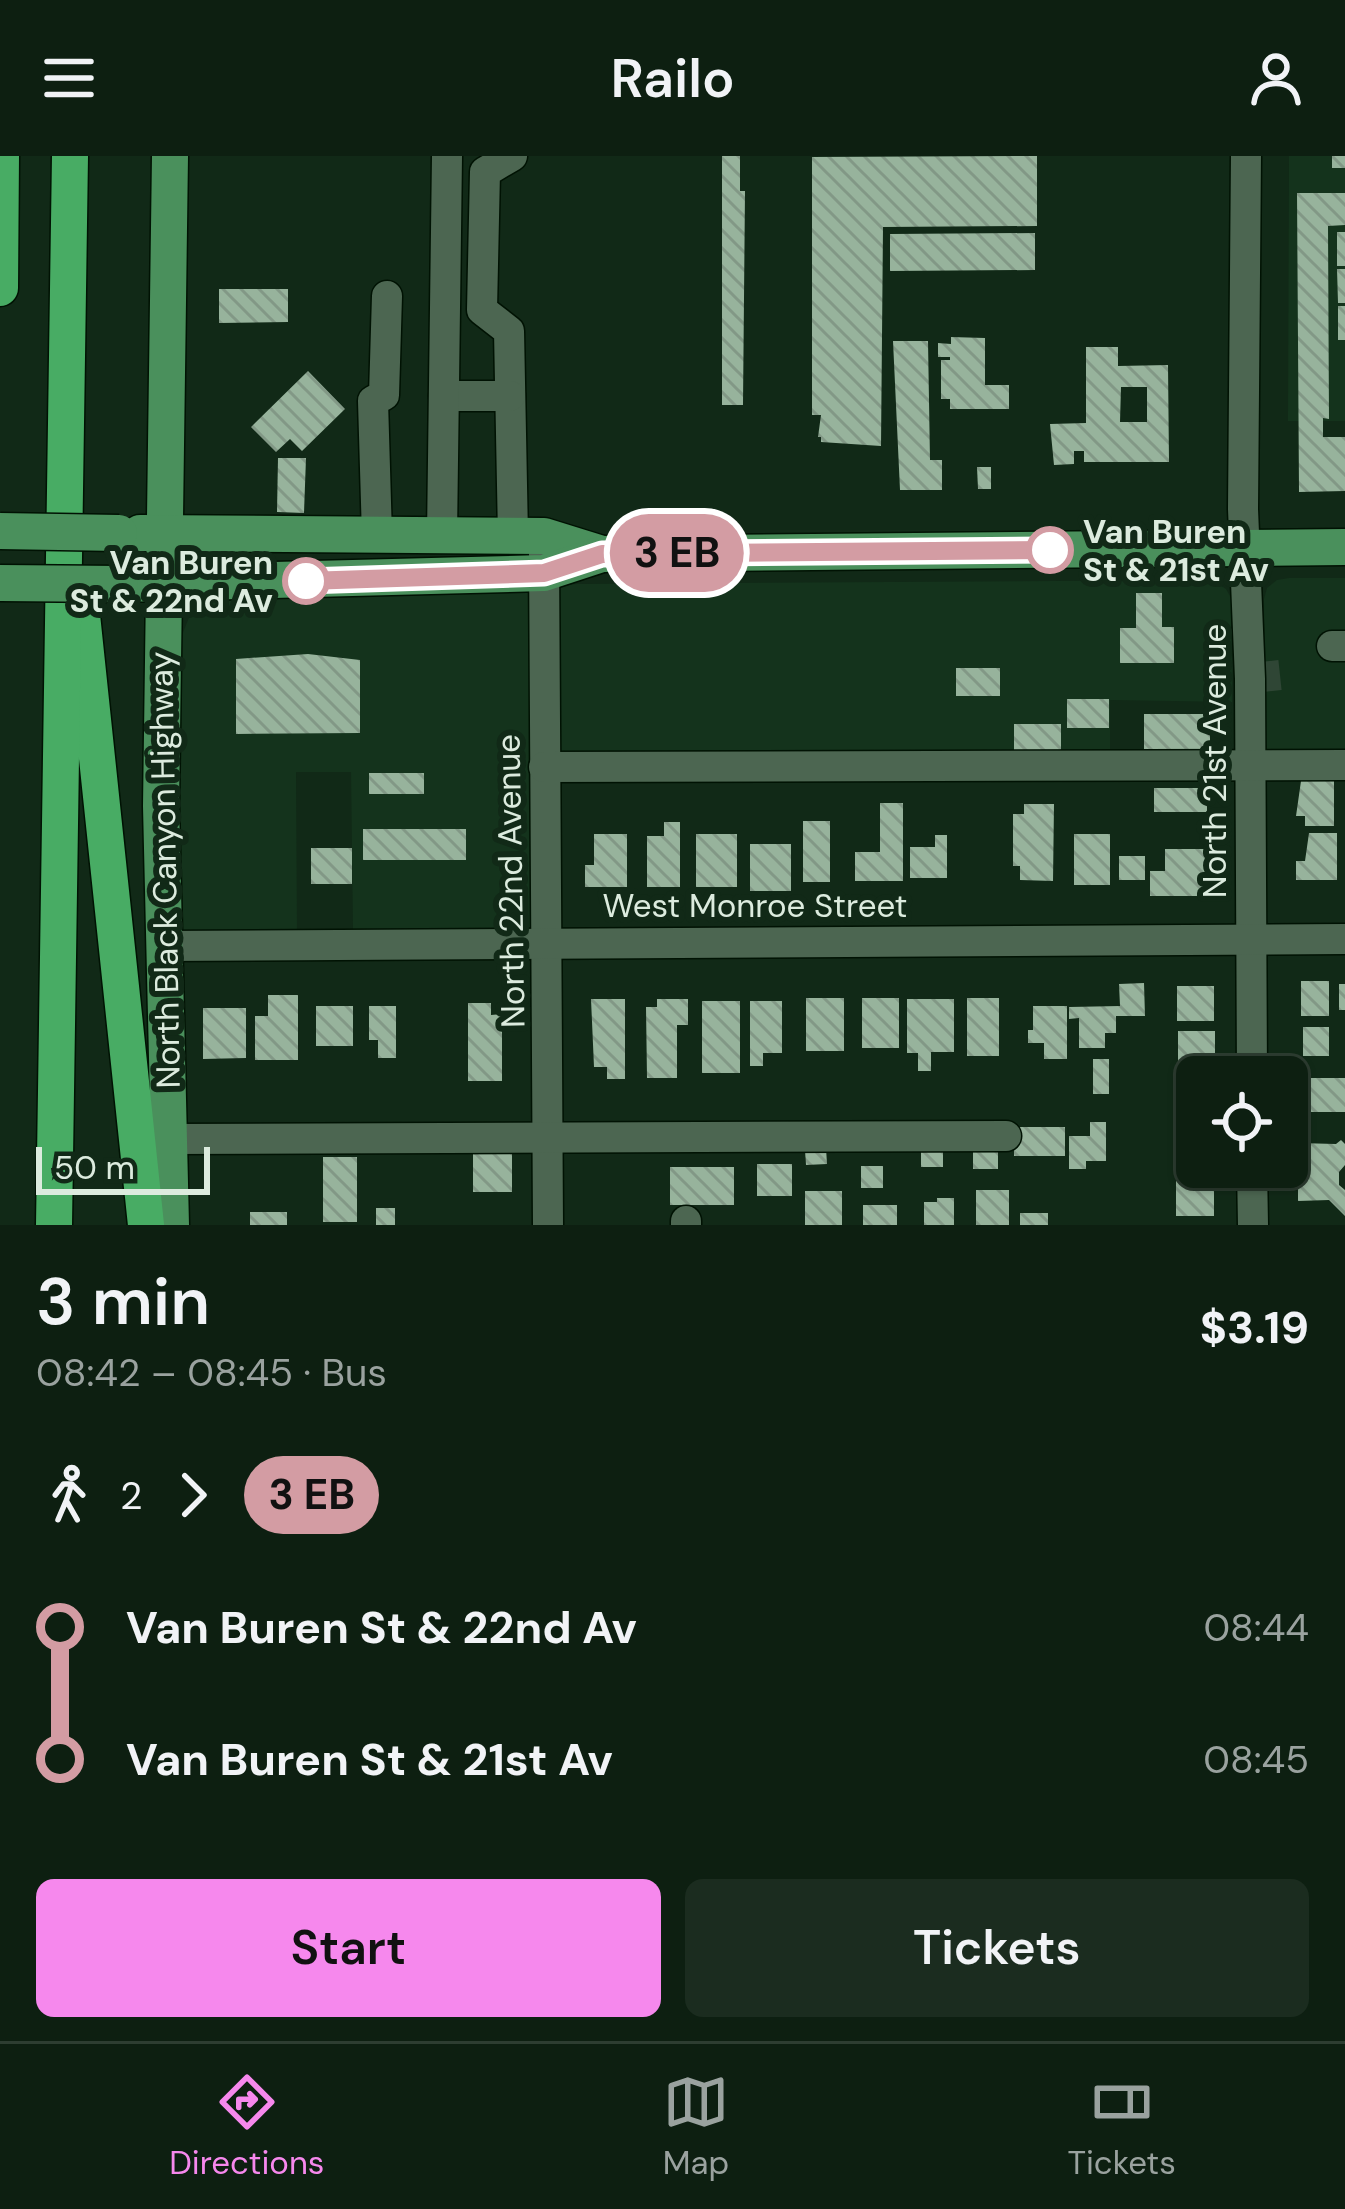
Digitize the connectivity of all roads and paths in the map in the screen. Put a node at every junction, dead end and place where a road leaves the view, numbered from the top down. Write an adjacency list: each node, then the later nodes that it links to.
1 (1, 156): 7 (highway)
2 (70, 156): 11 (highway)
3 (170, 156): 13 (main road, North Black Canyon Highway)
4 (447, 156): 9 (street)
5 (512, 156): 10 (street, North 22nd Avenue)
6 (1246, 156): 18 (street, North 21st Avenue)
7 (0, 288)
8 (387, 296): 14 (street)
9 (444, 396): 10 (street); 15 (street)
10 (510, 396): 16 (street, North 22nd Avenue)
11 (63, 496): 35 (highway); 36 (highway)
12 (0, 531): 13 (main road, bridge)
13 (164, 533): 14 (main road); 22 (main road, North Black Canyon Highway)
14 (377, 536): 15 (main road)
15 (442, 536): 16 (main road)
16 (528, 536): 19 (main road); 20 (street, North 22nd Avenue)
17 (1345, 547): 18 (main road)
18 (1245, 548): 19 (main road); 24 (street, North 21st Avenue)
19 (602, 554): 20 (main road)
20 (544, 573): 22 (main road); 25 (street, North 22nd Avenue)
21 (0, 583): 22 (main road, bridge)
22 (162, 584): 29 (main road, North Black Canyon Highway)
23 (1345, 765): 24 (street)
24 (1252, 766): 25 (street); 26 (street, North 21st Avenue)
25 (544, 767): 28 (street, North 22nd Avenue)
26 (1251, 939): 27 (street, West Monroe Street); 28 (street, West Monroe Street); 30 (street, North 21st Avenue)
27 (1345, 939)
28 (546, 944): 29 (street, West Monroe Street); 32 (street, North 22nd Avenue)
29 (166, 946): 33 (main road, North Black Canyon Highway)
30 (1252, 1056)
31 (1006, 1136): 32 (street)
32 (549, 1138): 33 (street); 38 (street, North 22nd Avenue)
33 (167, 1139): 37 (main road, North Black Canyon Highway)
34 (1252, 1188): 39 (street)
35 (54, 1225)
36 (146, 1225)
37 (171, 1225)
38 (548, 1225)
39 (1253, 1225)

